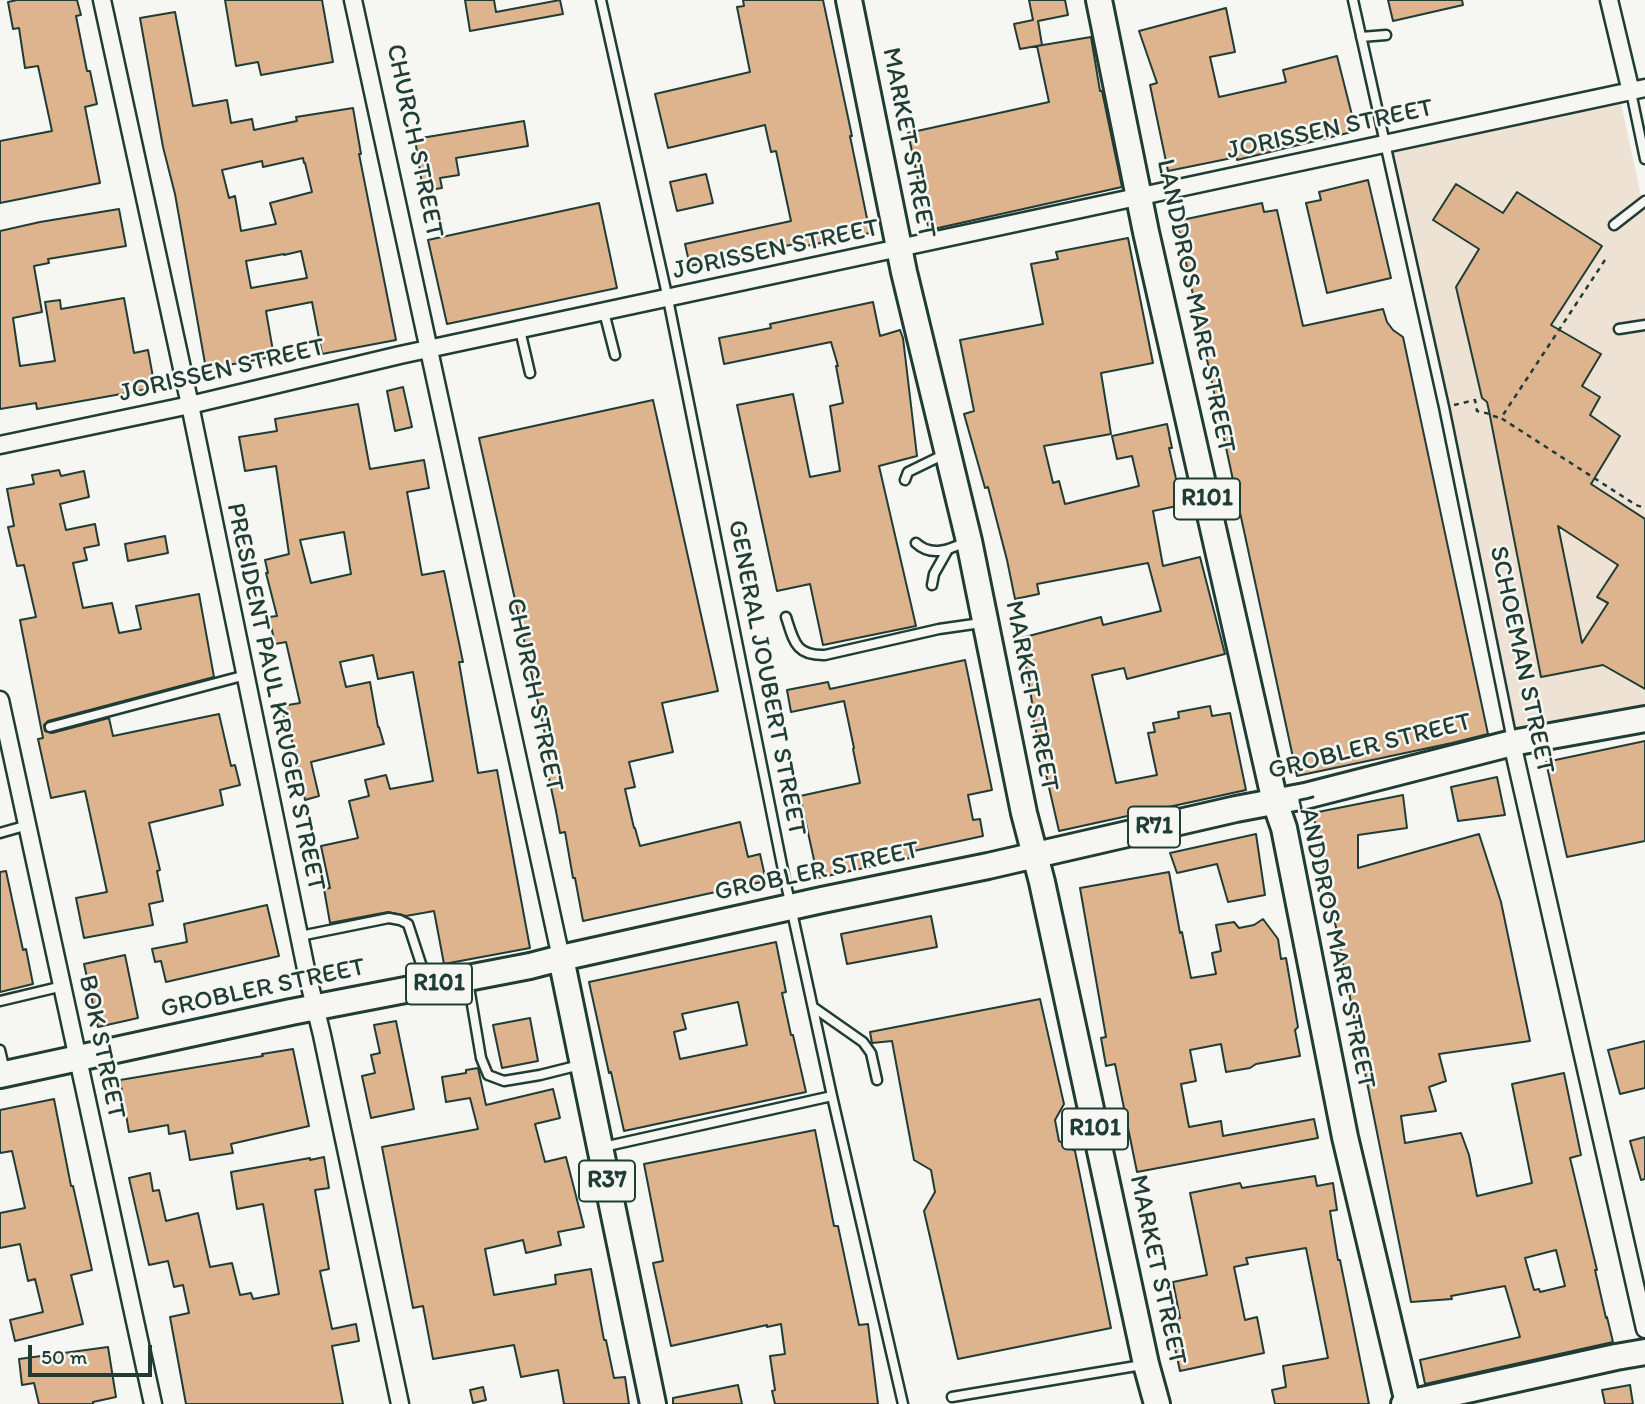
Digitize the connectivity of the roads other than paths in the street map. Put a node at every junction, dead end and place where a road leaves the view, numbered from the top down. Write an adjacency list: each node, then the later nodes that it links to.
1 (102, 0): 25 (street, PRESIDENT PAUL KRUGER STREET)
2 (352, 0): 22 (street, CHURCH STREET)
3 (601, 0): 17 (lane, GENERAL JOUBERT STREET)
4 (849, 0): 16 (main road, MARKET STREET / R101)
5 (1099, 0): 13 (main road, LANDDROS MARE STREET / R101)
6 (1353, 0): 9 (lane, SCHOEMAN STREET)
7 (1609, 0): 10 (street)
8 (1386, 34): 9 (lane)
9 (1361, 37): 11 (lane, SCHOEMAN STREET)
10 (1638, 90): 11 (street, JORISSEN STREET); 12 (lane)
11 (1384, 144): 13 (street, JORISSEN STREET); 38 (lane, SCHOEMAN STREET)
12 (1645, 159)
13 (1139, 196): 16 (street, JORISSEN STREET); 39 (main road, LANDDROS MARE STREET / R101)
14 (1645, 201): 15 (lane)
15 (1614, 225)
16 (899, 248): 17 (street, JORISSEN STREET); 27 (main road, MARKET STREET / R101)
17 (668, 299): 18 (street, JORISSEN STREET); 43 (lane, GENERAL JOUBERT STREET)
18 (604, 312): 21 (street, JORISSEN STREET); 23 (lane)
19 (1645, 325): 20 (lane)
20 (1619, 329)
21 (520, 330): 22 (street, JORISSEN STREET); 24 (lane)
22 (429, 349): 25 (street, JORISSEN STREET); 45 (street, CHURCH STREET)
23 (615, 355)
24 (530, 373)
25 (190, 405): 26 (street, JORISSEN STREET); 34 (street, PRESIDENT PAUL KRUGER STREET)
26 (0, 445)
27 (948, 452): 28 (lane); 30 (main road, MARKET STREET / R101)
28 (905, 480)
29 (916, 543): 30 (lane)
30 (958, 546): 31 (lane); 33 (main road, MARKET STREET / R101)
31 (932, 585)
32 (786, 617): 33 (lane)
33 (986, 623): 42 (main road, MARKET STREET / R101)
34 (246, 675): 37 (lane); 44 (street, PRESIDENT PAUL KRUGER STREET)
35 (0, 700): 40 (street, BOK STREET)
36 (1645, 719): 38 (main road, GROBLER STREET / R71)
37 (50, 727)
38 (1512, 743): 39 (main road, GROBLER STREET / R71); 58 (street, SCHOEMAN STREET)
39 (1275, 802): 42 (main road, GROBLER STREET / R71); 67 (main road, LANDDROS MARE STREET / R101)
40 (27, 825): 41 (lane); 47 (street, BOK STREET)
41 (0, 833)
42 (1034, 854): 43 (main road, GROBLER STREET / R101); 60 (main road, MARKET STREET / R101)
43 (792, 908): 45 (main road, GROBLER STREET / R101); 51 (lane, GENERAL JOUBERT STREET)
44 (300, 936): 48 (lane); 50 (street, PRESIDENT PAUL KRUGER STREET)
45 (561, 958): 46 (main road, GROBLER STREET / R101); 53 (main road, CHURCH STREET / R37)
46 (468, 978): 48 (main road, GROBLER STREET / R101); 53 (lane)
47 (63, 986): 49 (lane); 52 (street, BOK STREET)
48 (429, 986): 50 (main road, GROBLER STREET / R101)
49 (0, 1002)
50 (316, 1007): 52 (main road, GROBLER STREET / R101); 63 (street, PRESIDENT PAUL KRUGER STREET)
51 (813, 1007): 55 (lane); 56 (lane, GENERAL JOUBERT STREET)
52 (78, 1059): 54 (main road, GROBLER STREET / R101); 62 (street, BOK STREET)
53 (582, 1065): 57 (main road, CHURCH STREET / R37)
54 (2, 1066)
55 (877, 1080)
56 (832, 1096): 57 (lane); 65 (lane, GENERAL JOUBERT STREET)
57 (600, 1147): 64 (main road, CHURCH STREET / R37)
58 (1645, 1329)
59 (1645, 1352): 67 (main road)
60 (1146, 1364): 61 (lane); 66 (main road, MARKET STREET / R101)
61 (952, 1397)
62 (153, 1404)
63 (400, 1404)
64 (653, 1404)
65 (903, 1404)
66 (1157, 1404)
67 (1407, 1404)

